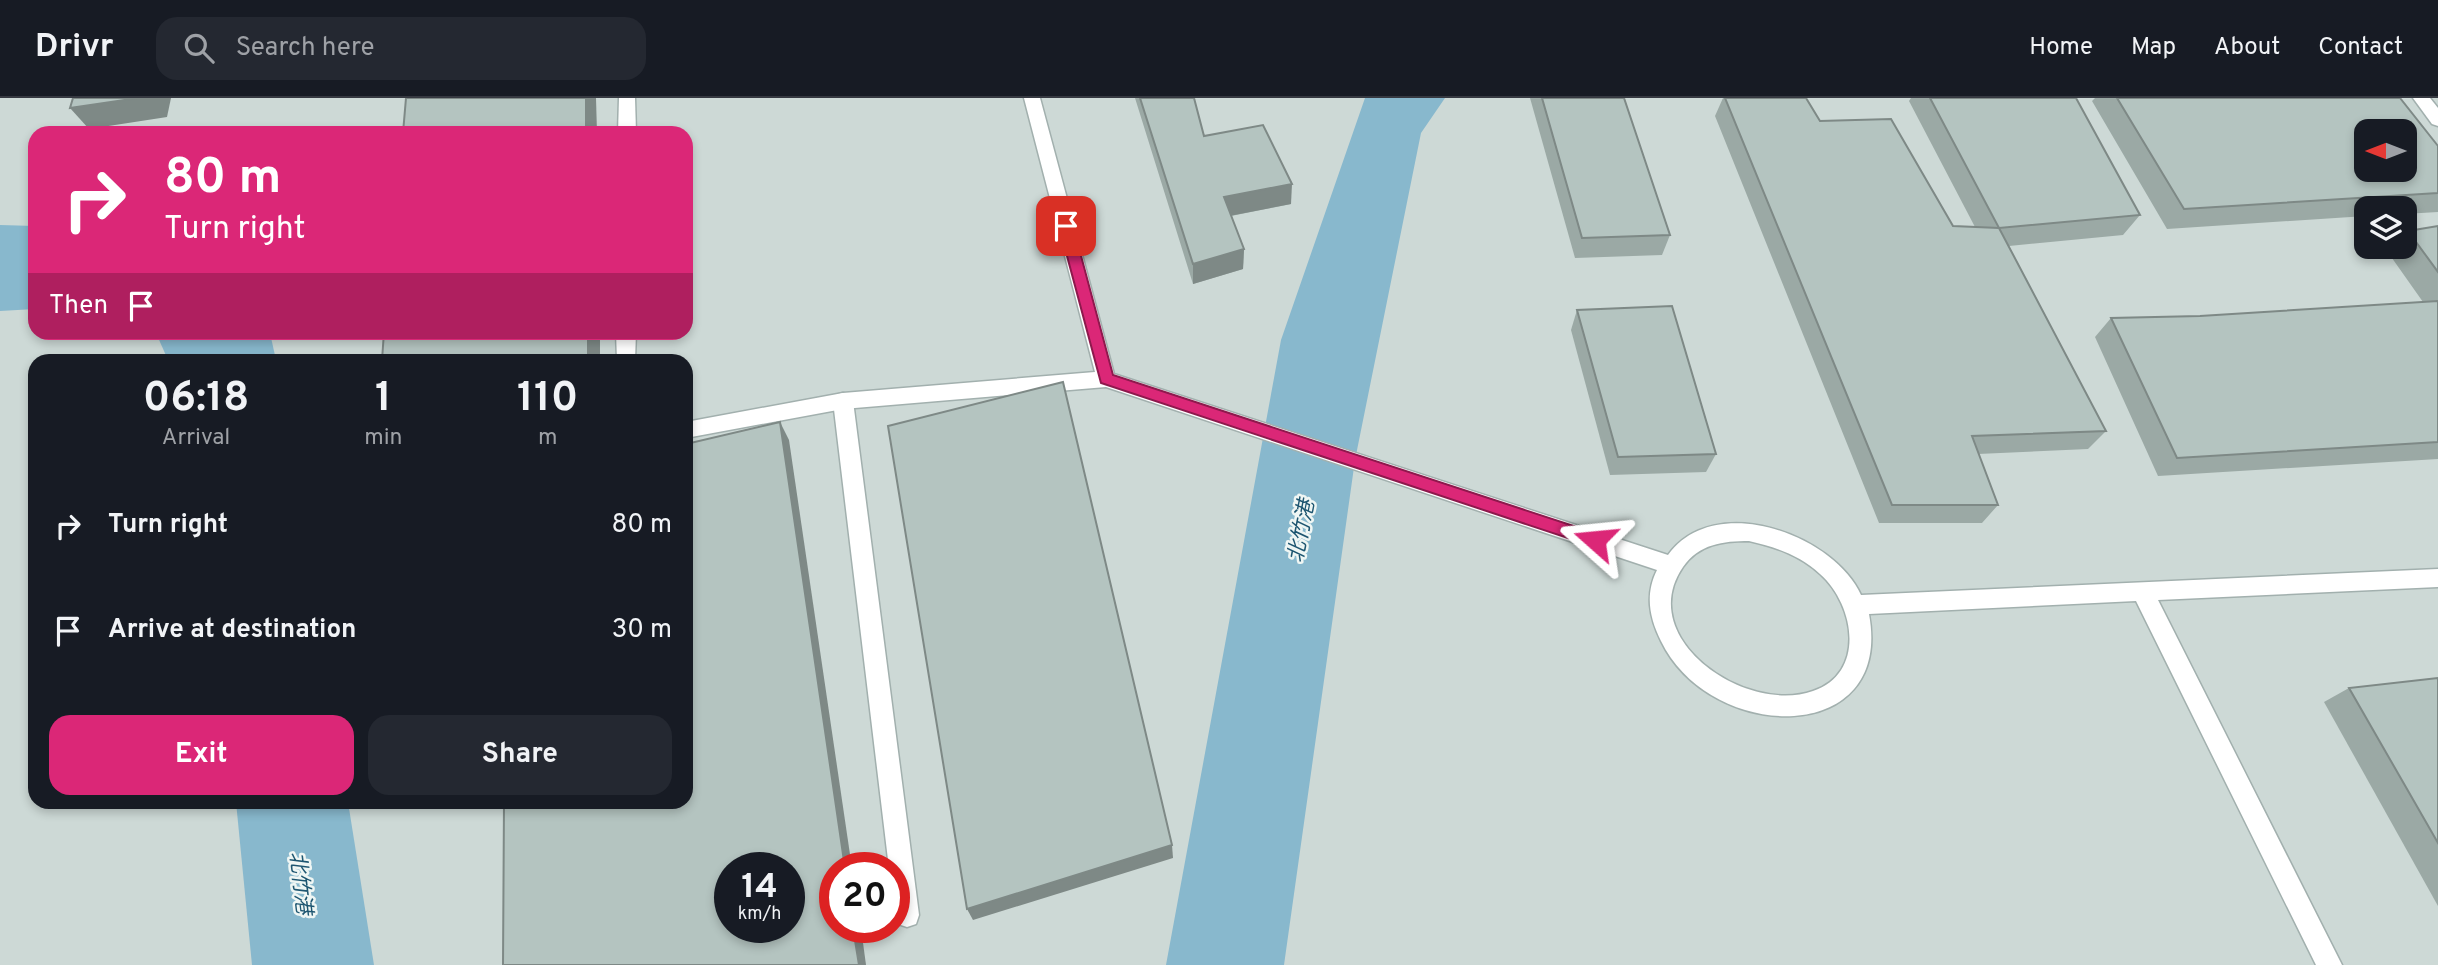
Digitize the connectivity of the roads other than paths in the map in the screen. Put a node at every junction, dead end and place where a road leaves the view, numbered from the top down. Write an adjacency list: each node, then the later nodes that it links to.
1 (627, 98): 5 (street)
2 (1032, 98): 6 (street)
3 (2421, 98): 4 (street)
4 (2438, 120)
5 (627, 126)
6 (1106, 379): 7 (street); 9 (street)
7 (843, 401): 8 (street); 13 (street)
8 (693, 429)
9 (1671, 565): 12 (street); 12 (street)
10 (2438, 578): 11 (street)
11 (2142, 591): 12 (street); 14 (street)
12 (1856, 605)
13 (898, 852)
14 (2329, 965)

